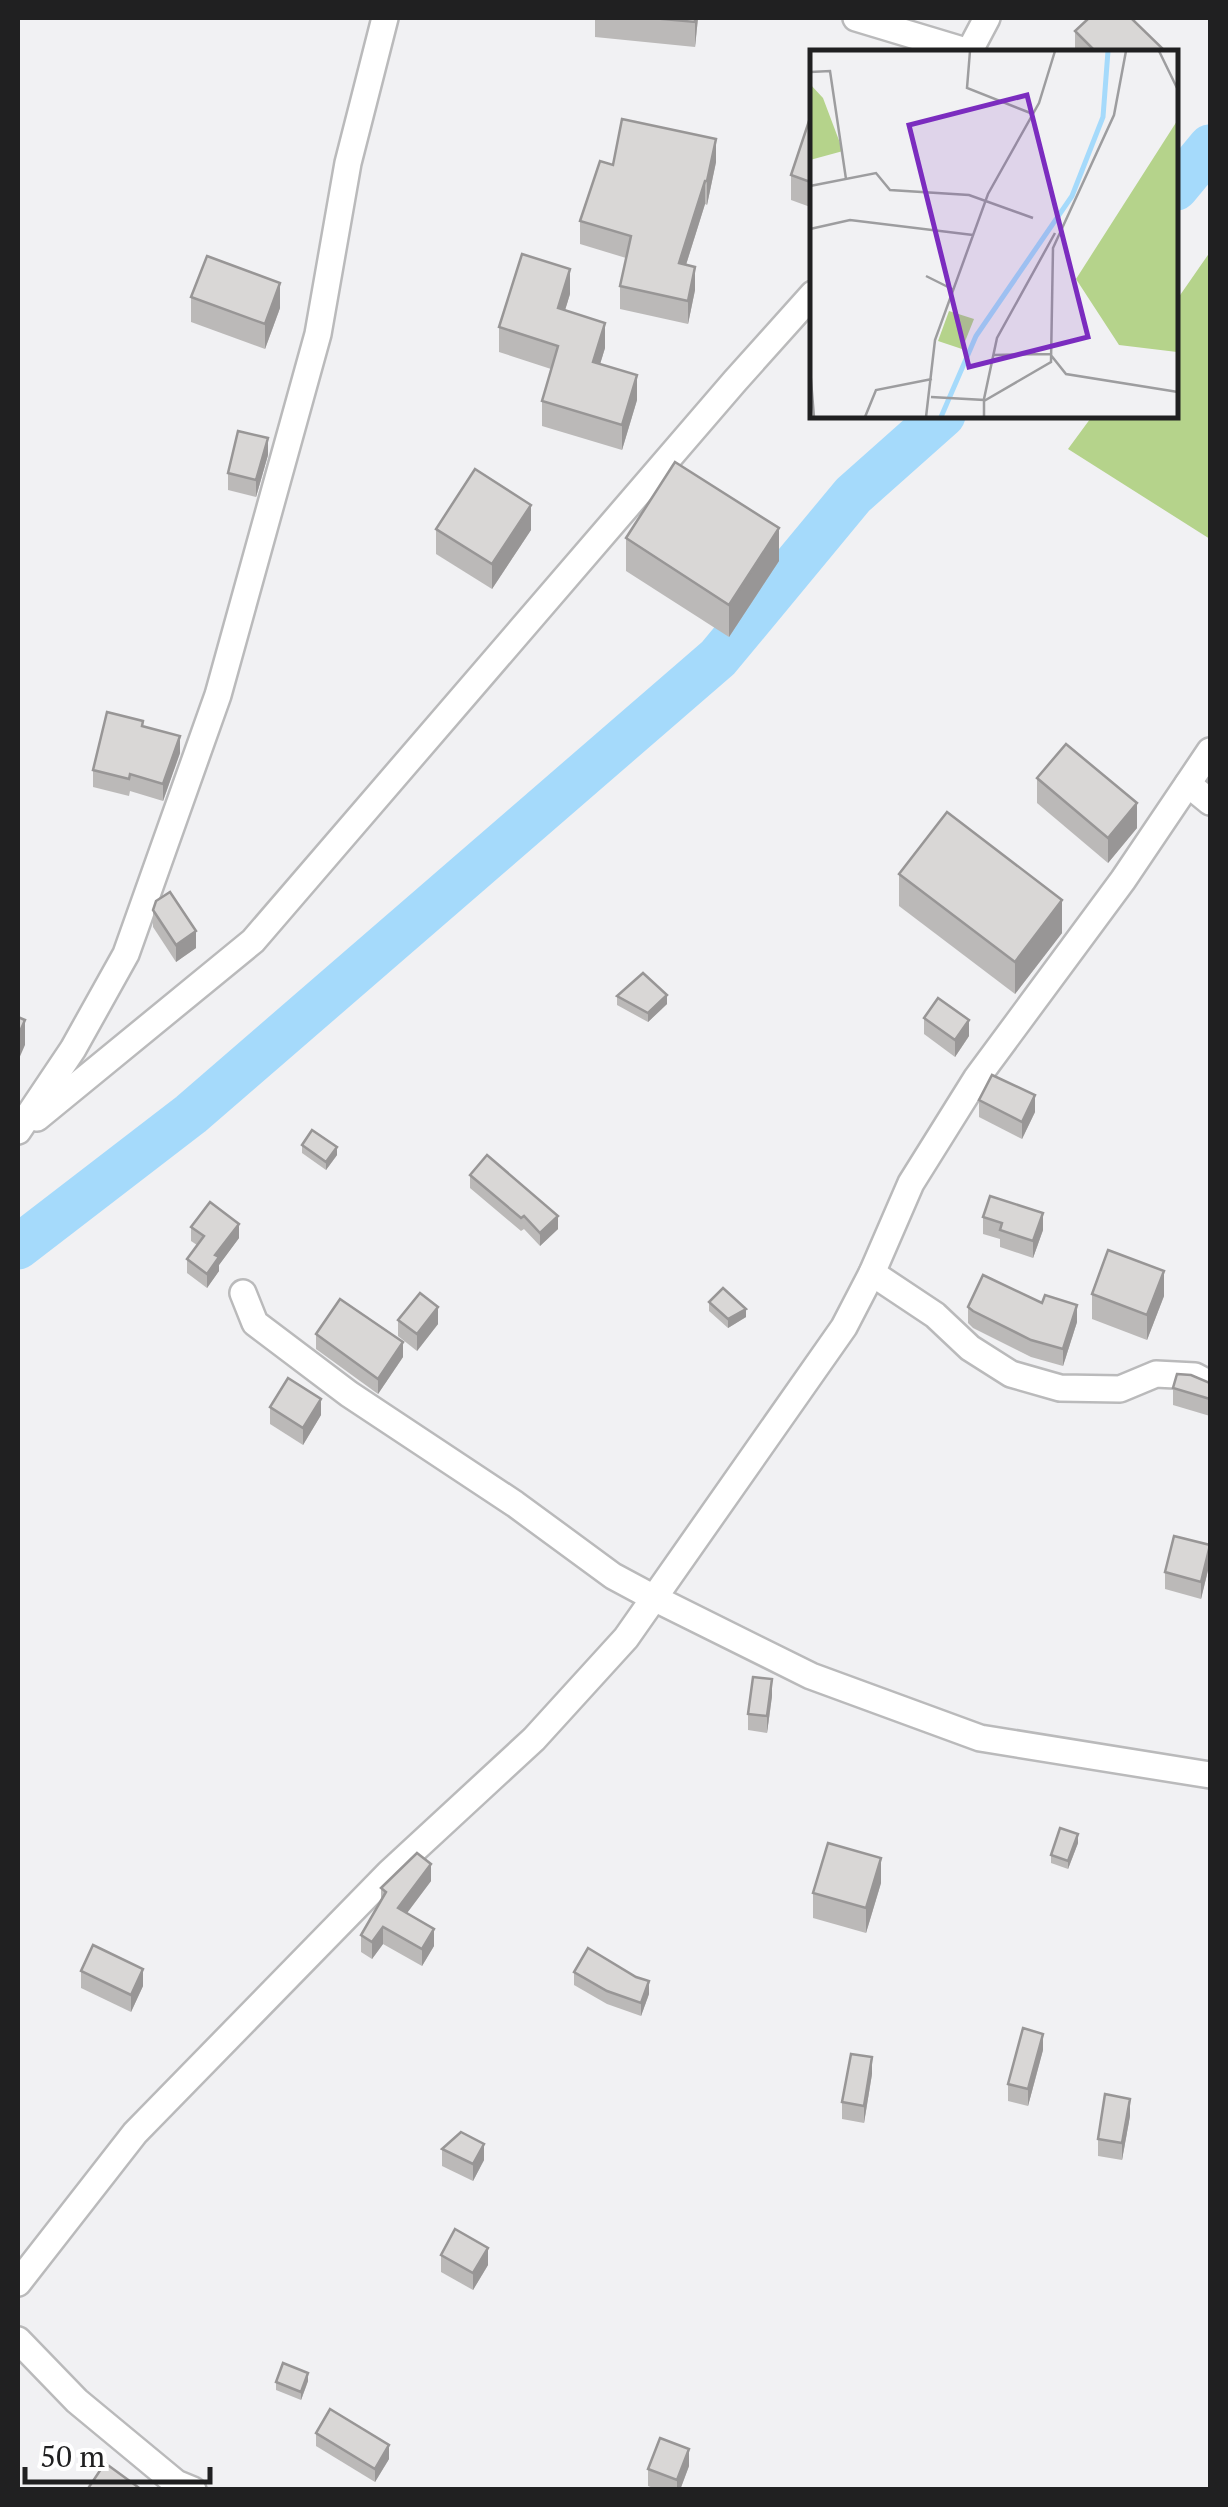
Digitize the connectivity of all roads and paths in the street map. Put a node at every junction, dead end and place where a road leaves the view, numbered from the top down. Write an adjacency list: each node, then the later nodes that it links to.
1 (384, 18): 10 (street)
2 (856, 18): 4 (street)
3 (987, 18): 5 (street)
4 (962, 50)
5 (970, 50)
6 (810, 297): 10 (street)
7 (1210, 752): 8 (street)
8 (1188, 784): 9 (street); 11 (street)
9 (1210, 802)
10 (18, 1132)
11 (872, 1274): 13 (street); 14 (street)
12 (244, 1293): 14 (street)
13 (1210, 1384)
14 (654, 1598): 15 (street); 16 (street)
15 (1210, 1775)
16 (18, 2283)
17 (18, 2340): 18 (street)
18 (193, 2490)

